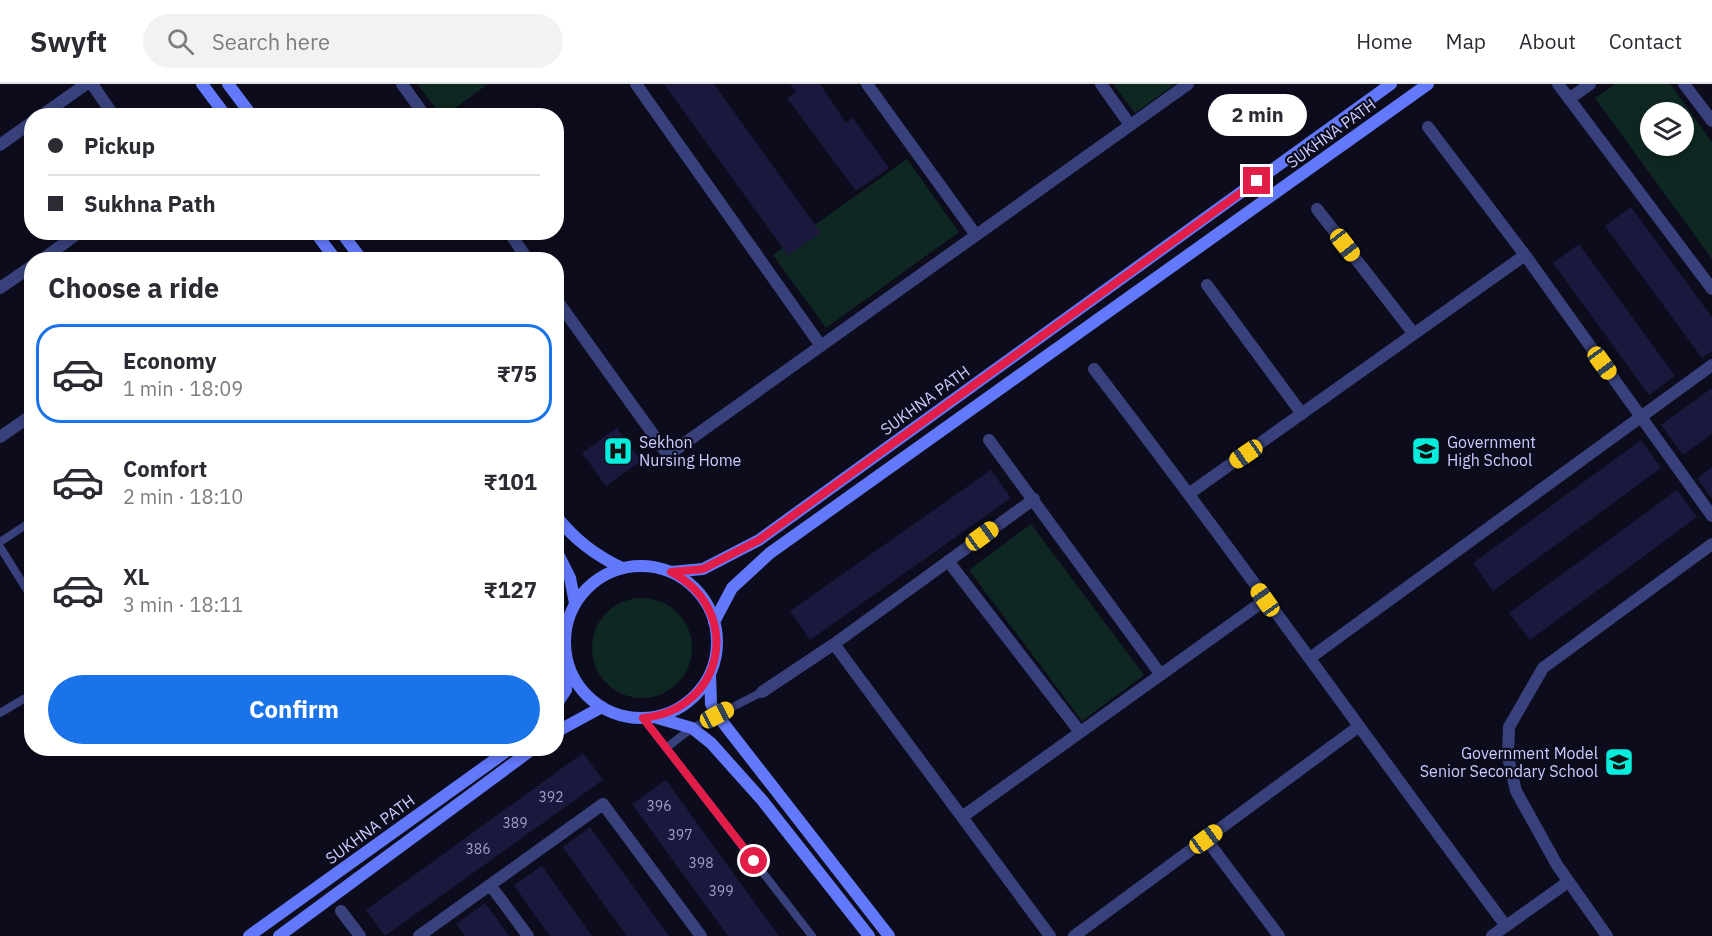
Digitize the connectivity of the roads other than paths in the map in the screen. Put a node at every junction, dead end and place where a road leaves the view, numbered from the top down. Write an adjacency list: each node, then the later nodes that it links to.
1 (86, 84): 16 (street)
2 (92, 84): 17 (street)
3 (202, 84): 18 (main road)
4 (228, 84): 19 (main road)
5 (402, 84): 20 (street)
6 (636, 84): 37 (street)
7 (867, 84): 27 (street)
8 (1101, 84): 22 (street)
9 (1188, 84): 22 (street)
10 (1391, 84): 56 (main road, SUKHNA PATH)
11 (1428, 84): 60 (main road, SUKHNA PATH)
12 (1558, 84): 15 (street)
13 (1590, 84): 15 (street)
14 (1684, 84): 21 (street)
15 (1569, 99): 34 (street)
16 (52, 108)
17 (108, 108)
18 (220, 108)
19 (246, 108)
20 (419, 108)
21 (1712, 121)
22 (1130, 125): 27 (street)
23 (1428, 127): 30 (street)
24 (24, 128): 25 (street)
25 (0, 144)
26 (1317, 209): 36 (street)
27 (976, 235): 37 (street)
28 (69, 240): 29 (street)
29 (52, 252)
30 (1525, 255): 36 (street); 41 (street)
31 (24, 272): 33 (street)
32 (1207, 285): 40 (street)
33 (0, 288)
34 (1712, 289)
35 (564, 310): 37 (street)
36 (1414, 334): 40 (street)
37 (821, 346)
38 (1712, 365): 41 (street)
39 (1094, 369): 45 (street)
40 (1302, 414): 45 (street)
41 (1641, 417): 47 (street); 62 (street)
42 (24, 420): 43 (street)
43 (0, 437)
44 (989, 440): 46 (street)
45 (1190, 494): 58 (street)
46 (1034, 499): 53 (street); 65 (street)
47 (1712, 516)
48 (24, 526): 50 (lane)
49 (564, 526): 55 (main road)
50 (0, 542)
51 (1712, 544): 82 (street)
52 (0, 547): 57 (lane)
53 (948, 561): 61 (street); 76 (street)
54 (564, 566): 59 (main road)
55 (622, 568): 56 (main road); 59 (main road)
56 (671, 572): 60 (main road)
57 (24, 585)
58 (1265, 600): 62 (street); 65 (street)
59 (575, 603): 63 (main road)
60 (714, 622): 64 (main road)
61 (834, 644): 66 (street); 80 (street)
62 (1310, 658): 73 (street)
63 (569, 666): 67 (main road); 69 (main road)
64 (710, 673): 71 (main road); 72 (main road)
65 (1161, 675): 76 (street)
66 (762, 692): 71 (lane)
67 (564, 693)
68 (24, 699): 70 (lane)
69 (602, 707): 72 (main road); 74 (main road)
70 (0, 713)
71 (717, 715): 75 (lane); 94 (main road)
72 (648, 717): 75 (main road); 77 (lane)
73 (1358, 727): 81 (street); 85 (street)
74 (564, 728)
75 (692, 728): 77 (lane); 93 (main road)
76 (1080, 732): 80 (street)
77 (666, 748): 92 (lane)
78 (500, 756): 86 (main road, SUKHNA PATH)
79 (523, 756): 87 (main road, SUKHNA PATH)
80 (962, 817): 95 (street)
81 (1206, 839): 96 (street); 97 (street)
82 (1569, 882): 85 (street); 99 (street)
83 (491, 886): 89 (street); 90 (street); 91 (street)
84 (341, 911): 88 (street)
85 (1506, 926): 98 (street)
86 (249, 936)
87 (279, 936)
88 (360, 936)
89 (419, 936)
90 (528, 936)
91 (700, 936)
92 (812, 936)
93 (869, 936)
94 (889, 936)
95 (1050, 936)
96 (1074, 936)
97 (1279, 936)
98 (1492, 936)
99 (1607, 936)

